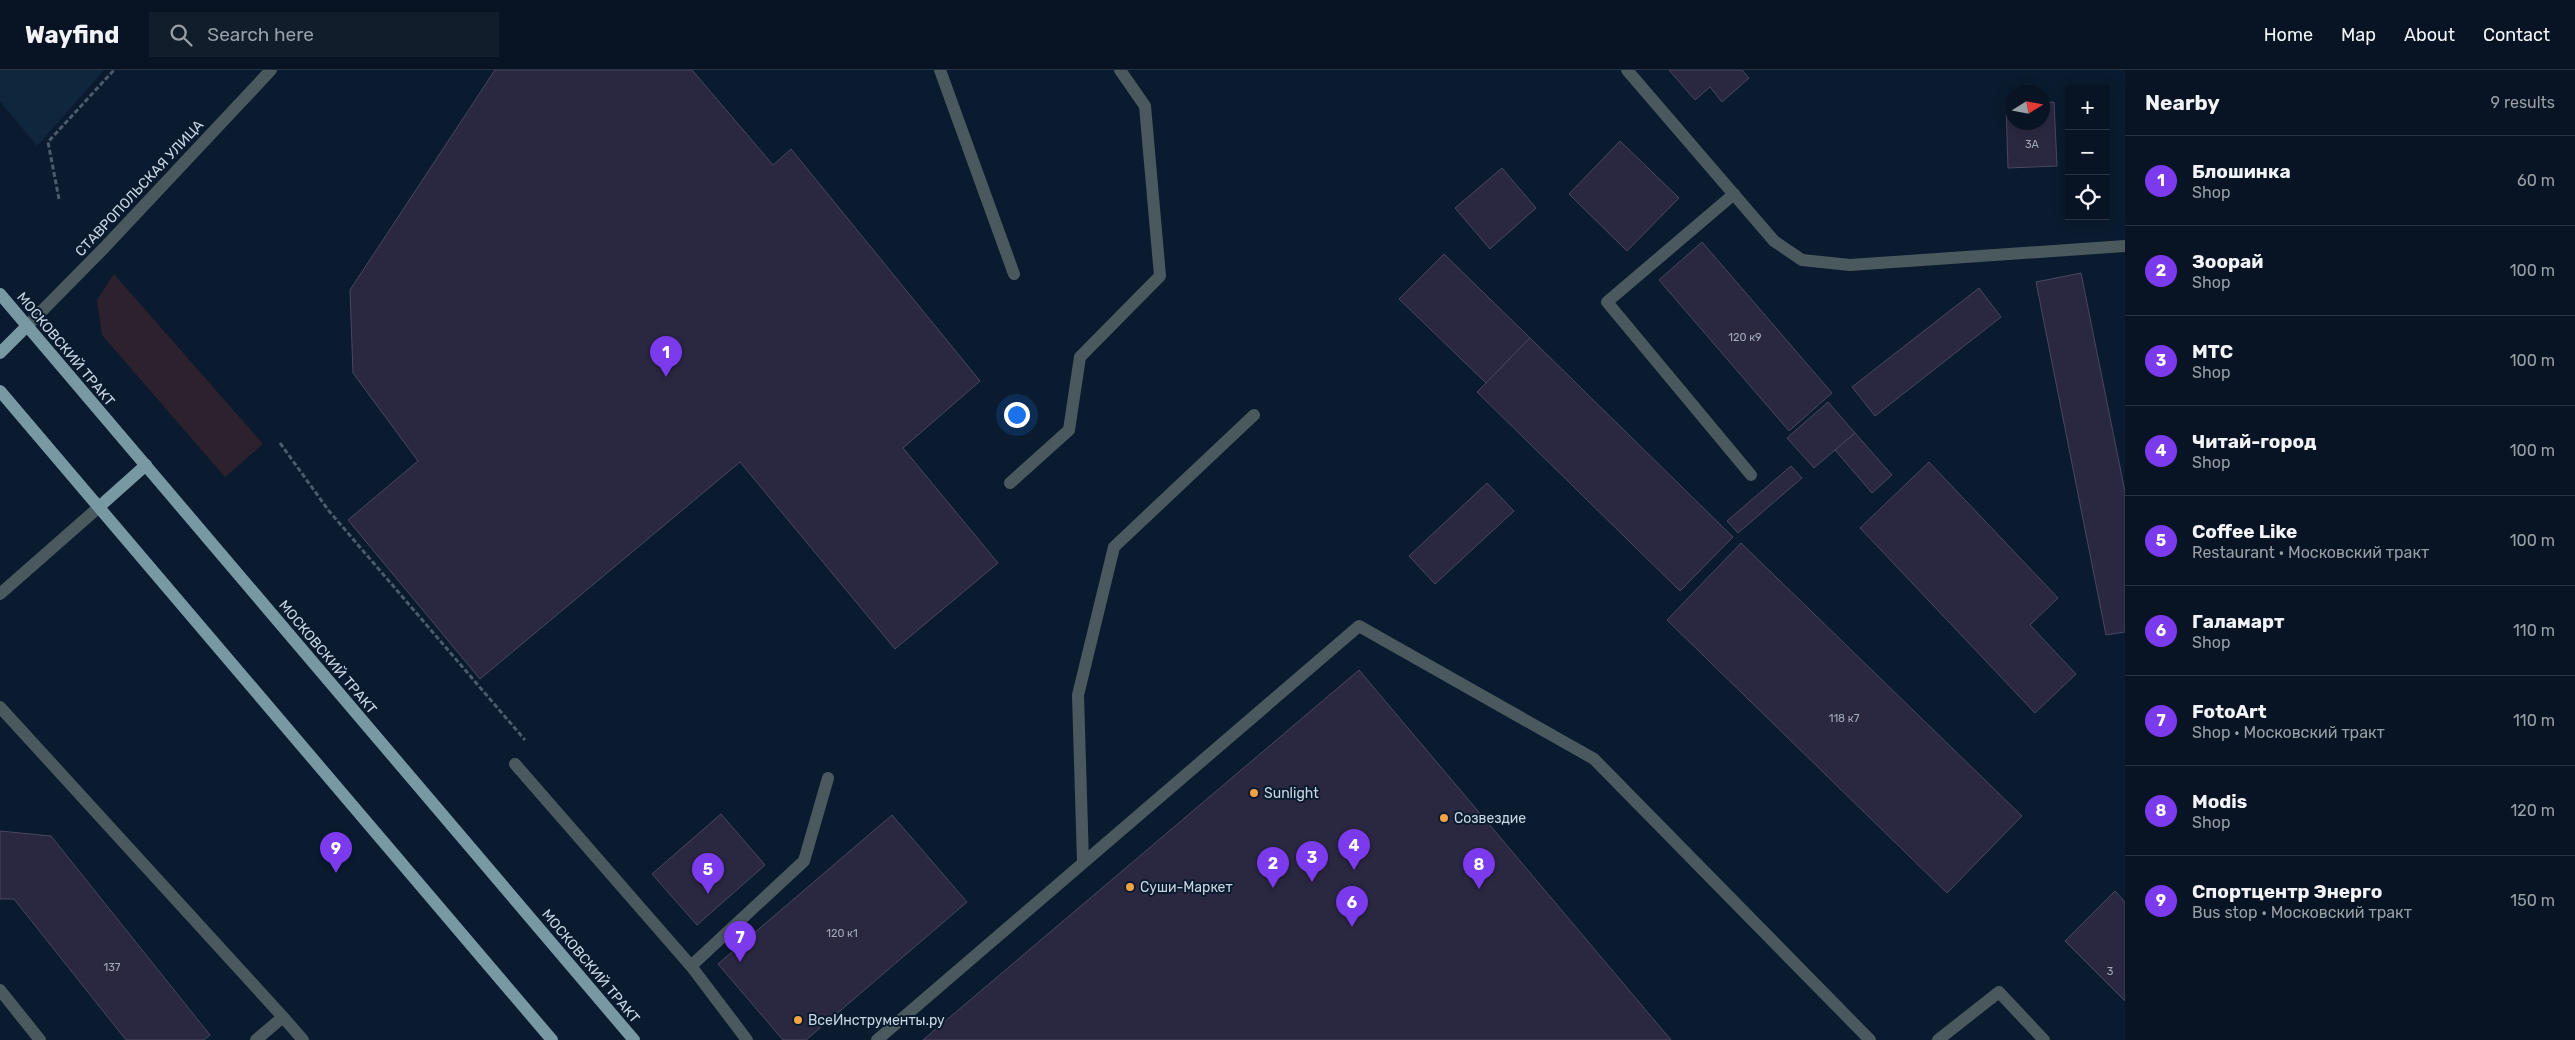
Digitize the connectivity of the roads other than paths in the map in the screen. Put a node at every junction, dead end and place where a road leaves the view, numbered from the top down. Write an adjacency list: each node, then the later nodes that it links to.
1 (271, 70): 9 (street, СТАВРОПОЛЬСКАЯ УЛИЦА)
2 (940, 70): 7 (street)
3 (1120, 70): 15 (street)
4 (1627, 70): 5 (street)
5 (1734, 194): 6 (street); 14 (street)
6 (2125, 246)
7 (1014, 274)
8 (0, 294): 9 (main road, МОСКОВСКИЙ ТРАКТ)
9 (27, 326): 10 (main road); 13 (main road, МОСКОВСКИЙ ТРАКТ)
10 (0, 353)
11 (0, 391): 16 (main road)
12 (1254, 415): 21 (street)
13 (146, 465): 16 (main road); 29 (main road, МОСКОВСКИЙ ТРАКТ)
14 (1751, 475)
15 (1010, 483)
16 (99, 507): 17 (street); 28 (main road)
17 (0, 594)
18 (0, 707): 24 (street)
19 (515, 764): 22 (street)
20 (828, 778): 22 (street)
21 (1083, 862): 31 (street); 32 (street)
22 (690, 966): 30 (street)
23 (0, 990): 25 (street)
24 (283, 1017): 26 (street); 27 (street)
25 (40, 1040)
26 (256, 1040)
27 (303, 1040)
28 (552, 1040)
29 (634, 1040)
30 (747, 1040)
31 (877, 1040)
32 (1870, 1040)
33 (1938, 1040): 34 (street)
34 (2044, 1040)

